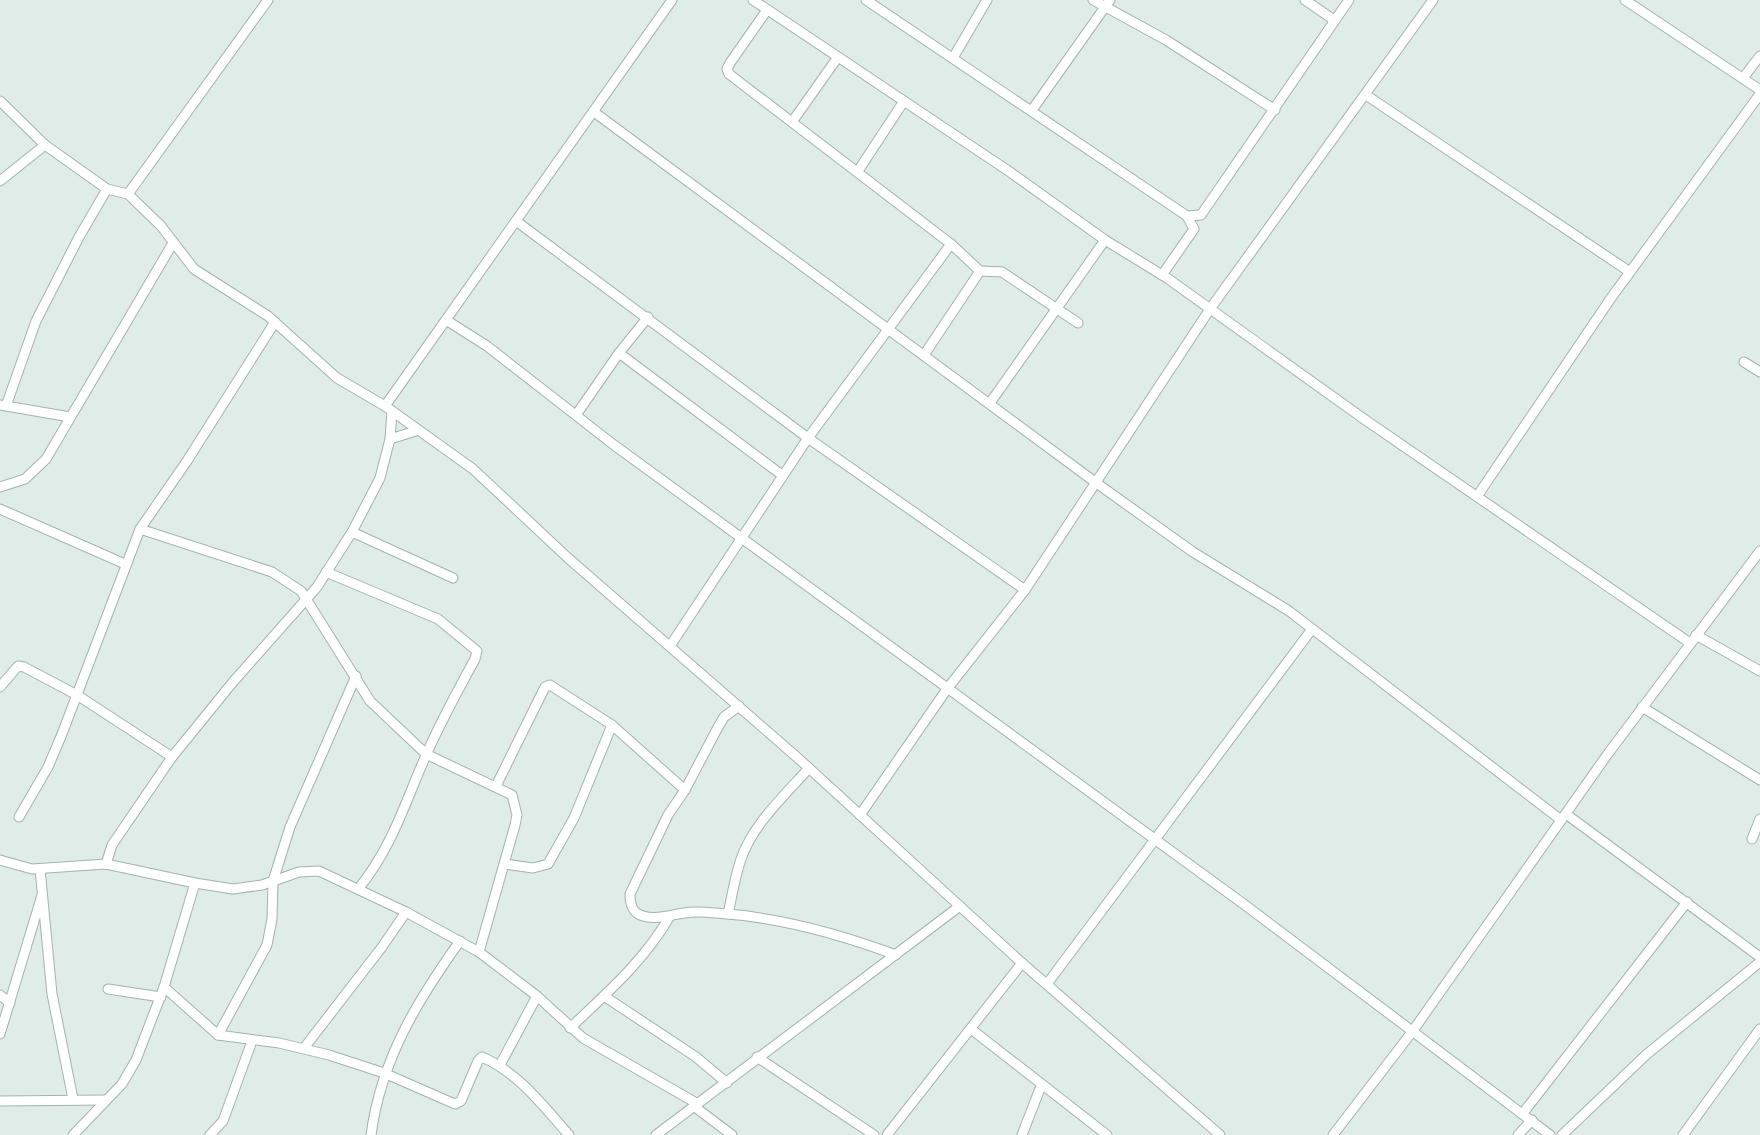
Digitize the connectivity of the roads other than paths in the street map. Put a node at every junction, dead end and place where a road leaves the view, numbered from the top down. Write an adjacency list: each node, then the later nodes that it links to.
1 (268, 0): 30 (street)
2 (672, 0): 24 (street)
3 (753, 0): 12 (street)
4 (866, 0): 16 (street)
5 (987, 0): 16 (street)
6 (1093, 0): 11 (street)
7 (1305, 0): 13 (street)
8 (1349, 0): 13 (street)
9 (1433, 0): 19 (street)
10 (1625, 0): 17 (street)
11 (1107, 4): 22 (street); 23 (street)
12 (767, 10): 15 (street); 25 (street)
13 (1334, 20): 23 (street)
14 (1760, 56): 17 (street)
15 (838, 57): 21 (street); 25 (street)
16 (952, 57): 22 (street)
17 (1743, 78): 18 (street)
18 (1760, 92): 37 (street)
19 (1366, 95): 37 (street); 40 (street)
20 (0, 101): 26 (street)
21 (904, 101): 27 (street); 33 (street)
22 (1032, 110): 31 (street)
23 (1275, 110): 31 (street)
24 (594, 112): 32 (street); 45 (street)
25 (792, 122): 27 (street)
26 (45, 145): 28 (street); 29 (street)
27 (858, 171): 35 (street)
28 (0, 181)
29 (107, 189): 30 (street); 51 (street)
30 (128, 194): 34 (street)
31 (1187, 216): 38 (street)
32 (516, 221): 41 (street); 42 (street)
33 (1105, 240): 38 (street); 39 (street)
34 (173, 243): 43 (street); 54 (street)
35 (951, 244): 36 (street); 45 (street)
36 (980, 271): 39 (street); 47 (street)
37 (1630, 272): 61 (street)
38 (1162, 275): 40 (street)
39 (1056, 307): 44 (street); 50 (street)
40 (1210, 309): 59 (street); 61 (street)
41 (648, 317): 46 (street); 56 (street)
42 (446, 320): 52 (street); 53 (street)
43 (275, 322): 52 (street); 63 (street)
44 (1078, 323)
45 (887, 328): 47 (street); 56 (street)
46 (619, 353): 53 (street); 58 (street)
47 (924, 355): 50 (street)
48 (1744, 362): 49 (street)
49 (1760, 372)
50 (990, 403): 59 (street)
51 (3, 406): 54 (street)
52 (389, 409): 55 (street); 57 (street)
53 (576, 415): 65 (street)
54 (70, 417): 60 (street)
55 (419, 430): 57 (street); 74 (street)
56 (808, 438): 58 (street); 70 (street)
57 (390, 439): 64 (street)
58 (782, 475): 65 (street)
59 (1095, 482): 70 (street); 72 (street)
60 (0, 487)
61 (1478, 495): 73 (street)
62 (0, 509): 67 (street)
63 (140, 530): 67 (street); 71 (street)
64 (352, 532): 68 (street); 69 (street)
65 (740, 537): 74 (street); 78 (street)
66 (1760, 551): 73 (street)
67 (125, 564): 79 (street)
68 (326, 572): 71 (street); 83 (street)
69 (453, 578)
70 (1025, 590): 78 (street)
71 (308, 600): 76 (street); 84 (street)
72 (1312, 629): 91 (street); 93 (street)
73 (1693, 639): 75 (street); 81 (street)
74 (670, 646): 80 (street)
75 (1760, 671)
76 (356, 676): 83 (street); 99 (street)
77 (0, 687): 79 (street)
78 (947, 689): 89 (street); 93 (street)
79 (77, 695): 84 (street); 90 (street)
80 (739, 706): 85 (street); 88 (street)
81 (1642, 707): 86 (street); 91 (street)
82 (612, 725): 87 (street); 88 (street); 97 (street)
83 (426, 754): 87 (street); 101 (street)
84 (172, 757): 96 (street)
85 (809, 768): 89 (street); 106 (street)
86 (1760, 780)
87 (496, 786): 97 (street)
88 (685, 790): 107 (street)
89 (860, 815): 104 (street)
90 (19, 817)
91 (1564, 817): 103 (street); 125 (street)
92 (1760, 819): 94 (street)
93 (1155, 839): 114 (street); 125 (street)
94 (1752, 839)
95 (0, 860): 98 (street)
96 (106, 864): 98 (street); 100 (street)
97 (505, 864): 109 (street)
98 (40, 868): 102 (street)
99 (273, 881): 100 (street); 101 (street); 127 (street)
100 (195, 884): 115 (street)
101 (358, 888): 105 (street)
102 (43, 893): 121 (street); 135 (street)
103 (1687, 902): 111 (street); 139 (street)
104 (960, 906): 110 (street); 113 (street)
105 (406, 912): 108 (street); 129 (street)
106 (728, 914): 107 (street); 110 (street)
107 (670, 916): 119 (street)
108 (460, 940): 109 (street); 132 (street)
109 (479, 952): 118 (street)
110 (896, 955): 130 (street)
111 (1760, 957)
112 (1760, 962): 156 (street)
113 (1022, 963): 114 (street); 123 (street)
114 (1047, 984): 152 (street)
115 (164, 987): 120 (street); 127 (street)
116 (108, 989): 120 (street)
117 (0, 995): 121 (street)
118 (537, 996): 122 (street); 131 (street)
119 (604, 996): 122 (street); 133 (street)
120 (160, 997): 136 (street)
121 (10, 1003): 126 (street)
122 (570, 1028): 138 (street)
123 (971, 1029): 134 (street); 149 (street)
124 (1760, 1029): 157 (street)
125 (1412, 1032): 139 (street); 153 (street)
126 (0, 1034)
127 (218, 1035): 128 (street)
128 (252, 1041): 129 (street); 143 (street)
129 (304, 1048): 132 (street)
130 (756, 1058): 133 (street); 148 (street)
131 (500, 1065): 132 (street); 145 (street)
132 (384, 1073): 144 (street)
133 (727, 1083): 138 (street)
134 (1041, 1086): 141 (street); 150 (street)
135 (73, 1100): 136 (street); 137 (street)
136 (106, 1100): 142 (street)
137 (0, 1101)
138 (697, 1106): 146 (street); 147 (street)
139 (1523, 1113): 140 (street)
140 (1532, 1120): 154 (street); 155 (street)
141 (1098, 1132): 151 (street)
142 (73, 1135)
143 (210, 1135)
144 (371, 1135)
145 (569, 1135)
146 (656, 1135)
147 (732, 1135)
148 (874, 1135)
149 (887, 1135)
150 (1022, 1135)
151 (1107, 1135)
152 (1220, 1135)
153 (1333, 1135)
154 (1518, 1135)
155 (1550, 1135)
156 (1562, 1135)
157 (1683, 1135)

